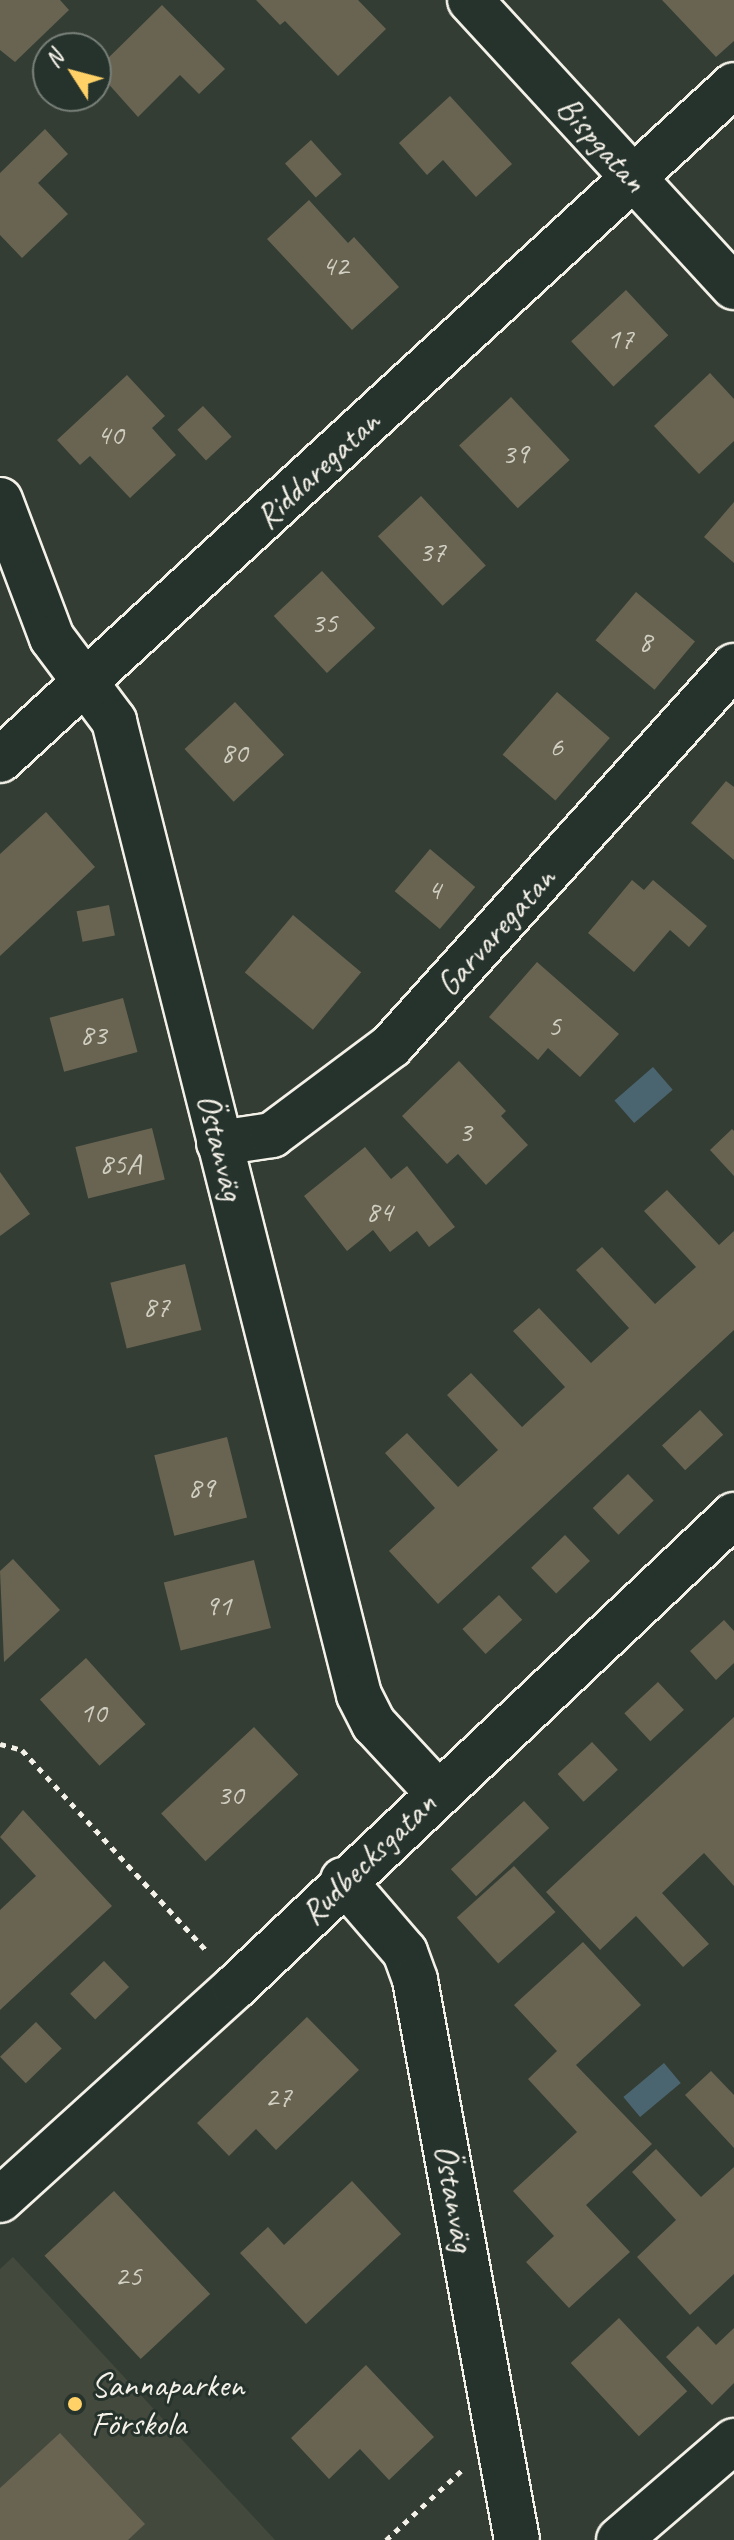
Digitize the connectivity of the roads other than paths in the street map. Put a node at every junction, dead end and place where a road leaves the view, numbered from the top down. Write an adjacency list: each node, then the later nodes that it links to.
1 (470, 0): 3 (street, Bispgatan)
2 (734, 85): 3 (street, Riddaregatan)
3 (632, 178): 4 (street, Bispgatan); 7 (street, Riddaregatan)
4 (734, 287)
5 (0, 500): 7 (street, Östanväg)
6 (734, 666): 9 (street, Garvaregatan)
7 (86, 682): 8 (street, Riddaregatan); 9 (street, Östanväg)
8 (0, 760)
9 (219, 1143): 11 (street, Östanväg)
10 (734, 1515): 11 (street, Rudbecksgatan)
11 (437, 1792): 12 (street, Rudbecksgatan)
12 (343, 1880): 13 (street, Rudbecksgatan); 15 (street, Östanväg)
13 (0, 2200)
14 (734, 2441): 16 (street)
15 (517, 2540)
16 (619, 2540)

